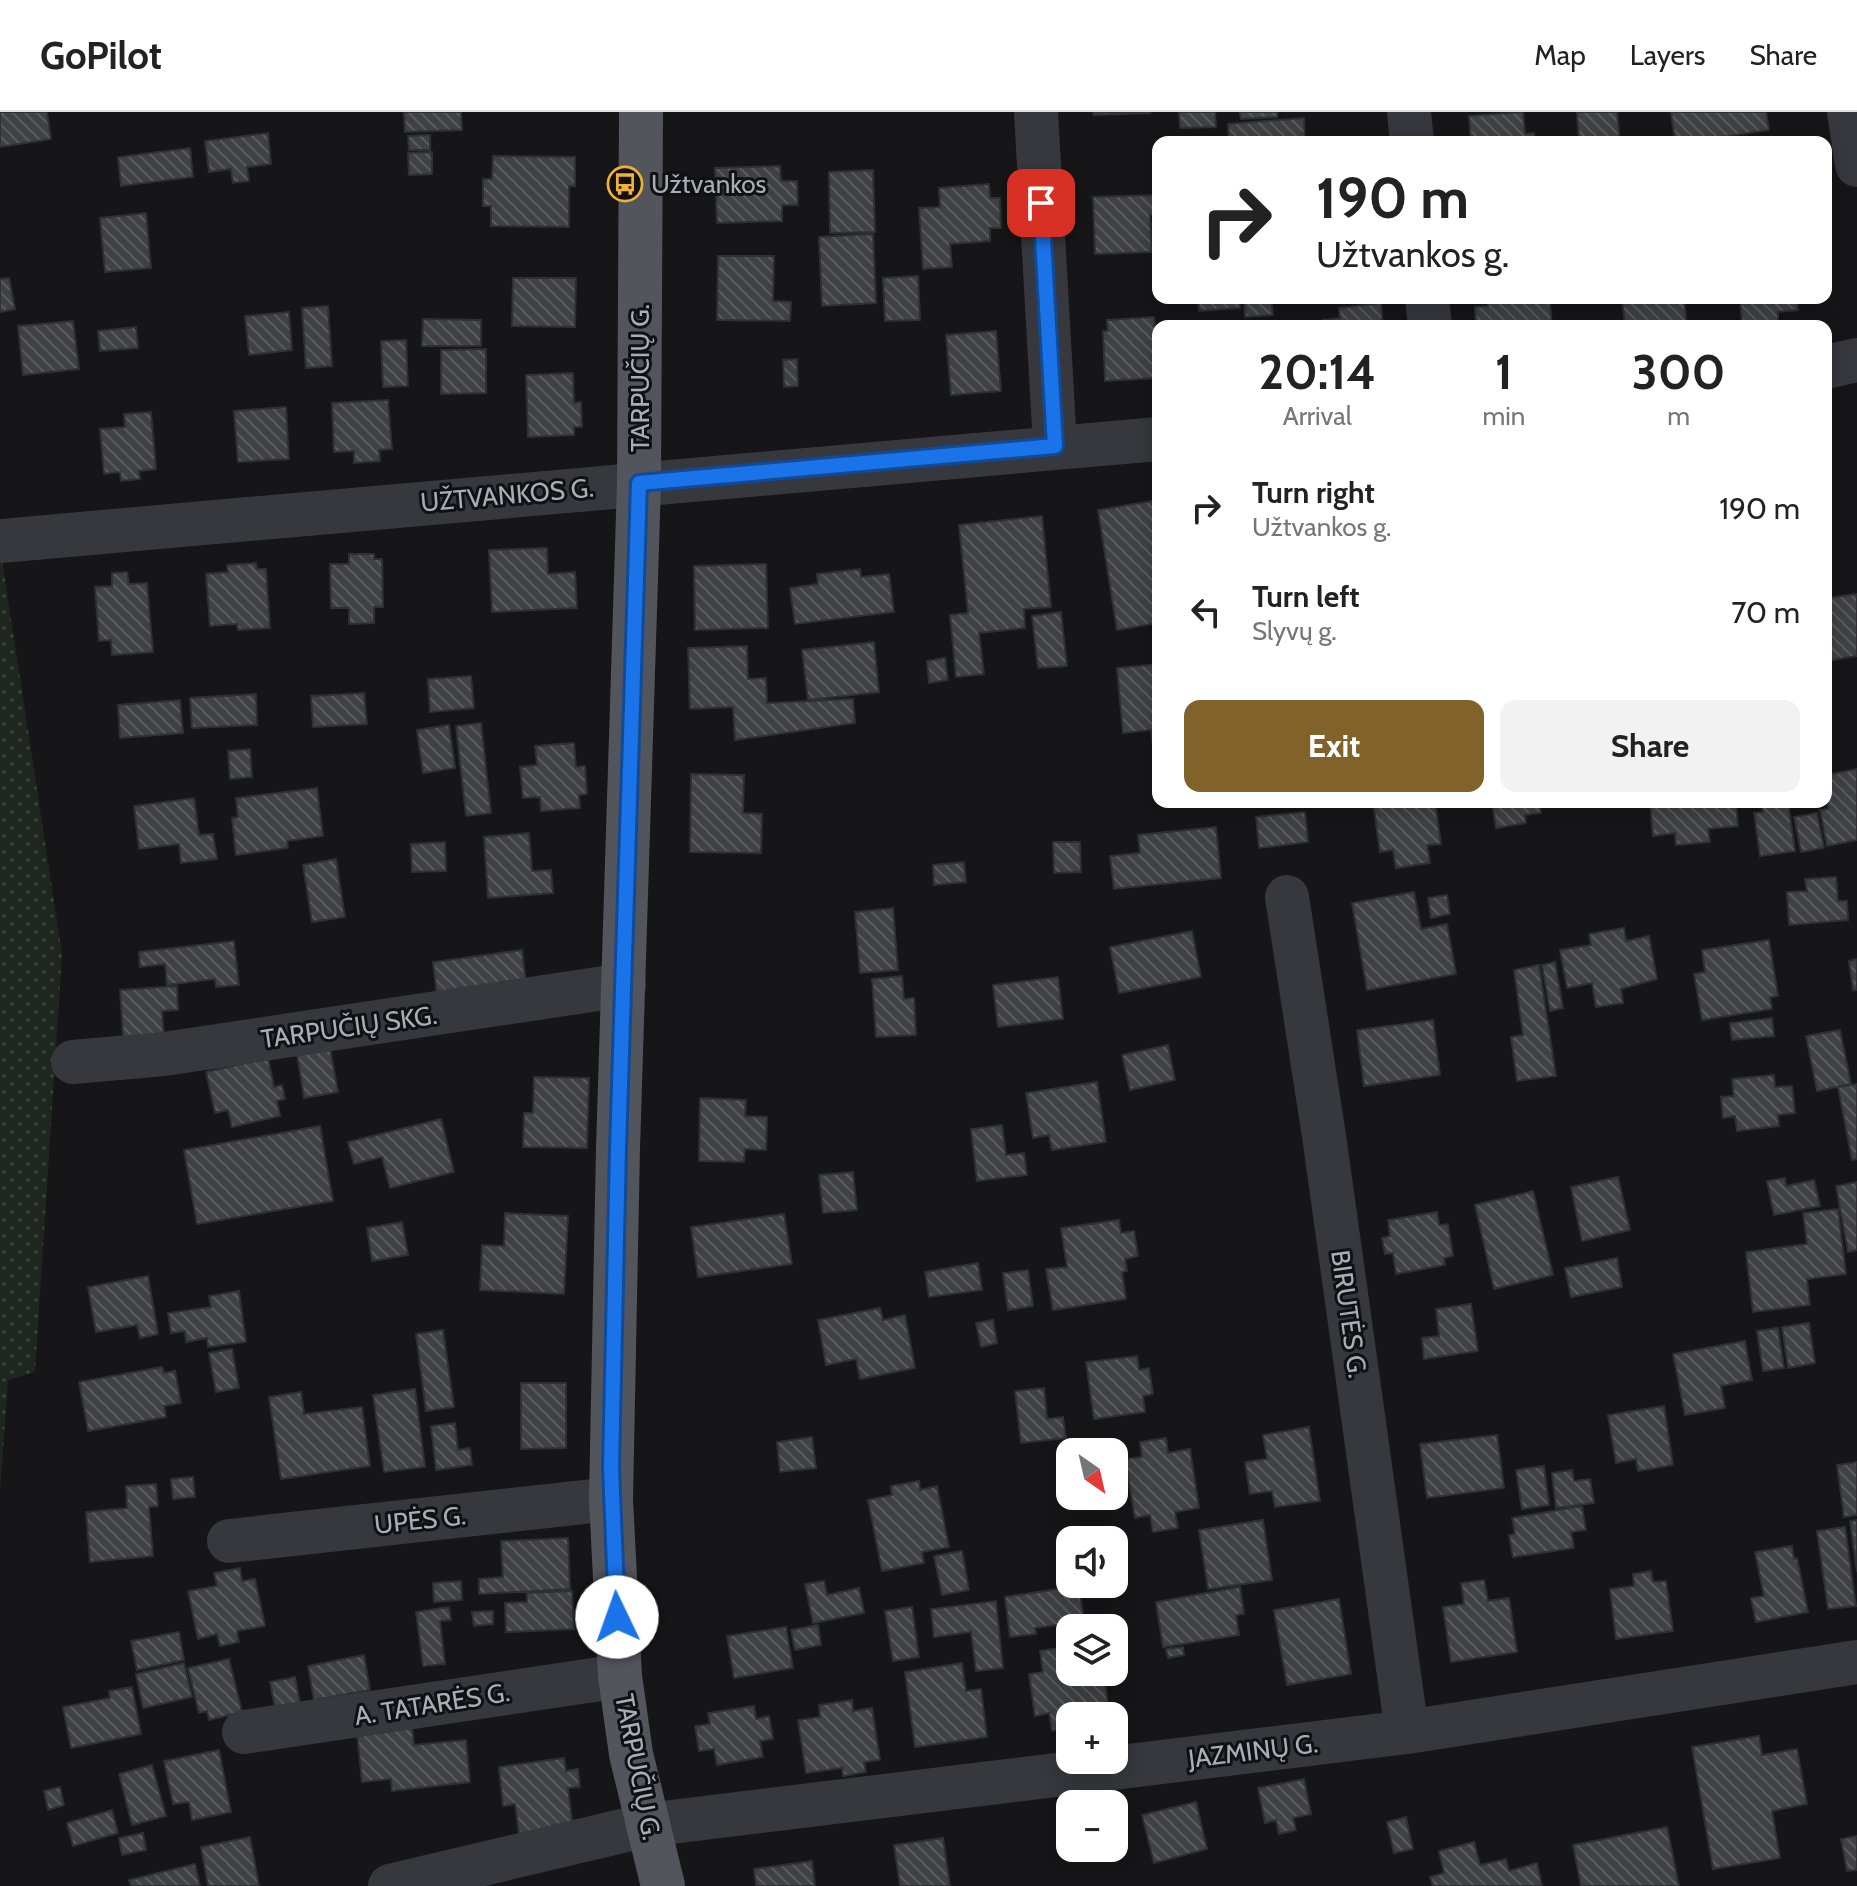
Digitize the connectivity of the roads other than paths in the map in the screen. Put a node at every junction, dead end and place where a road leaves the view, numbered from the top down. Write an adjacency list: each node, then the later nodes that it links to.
1 (641, 112): 11 (main road, TARPUČIŲ G.)
2 (1036, 112): 10 (street)
3 (1409, 112): 5 (street)
4 (1849, 112): 6 (street)
5 (1411, 136)
6 (1857, 165)
7 (1857, 360): 8 (street)
8 (1832, 366)
9 (1152, 439): 10 (street, UŽTVANKOS G.)
10 (1055, 446): 11 (street, UŽTVANKOS G.)
11 (639, 483): 12 (street, UŽTVANKOS G.); 14 (main road, TARPUČIŲ G.)
12 (0, 541)
13 (1287, 897): 21 (street, BIRUTĖS G.)
14 (624, 985): 15 (street, TARPUČIŲ SKG.); 16 (main road, TARPUČIŲ G.)
15 (73, 1062)
16 (611, 1499): 17 (street, UPĖS G.); 19 (main road, TARPUČIŲ G.)
17 (229, 1541)
18 (1857, 1662): 21 (street, JAZMINŲ G.)
19 (620, 1676): 20 (street, A. TATARĖS G.); 22 (main road, TARPUČIŲ G.)
20 (244, 1732)
21 (1407, 1732): 22 (street, JAZMINŲ G.)
22 (647, 1825): 23 (street, JAZMINŲ G.); 24 (main road, TARPUČIŲ G.)
23 (390, 1886)
24 (663, 1886)

